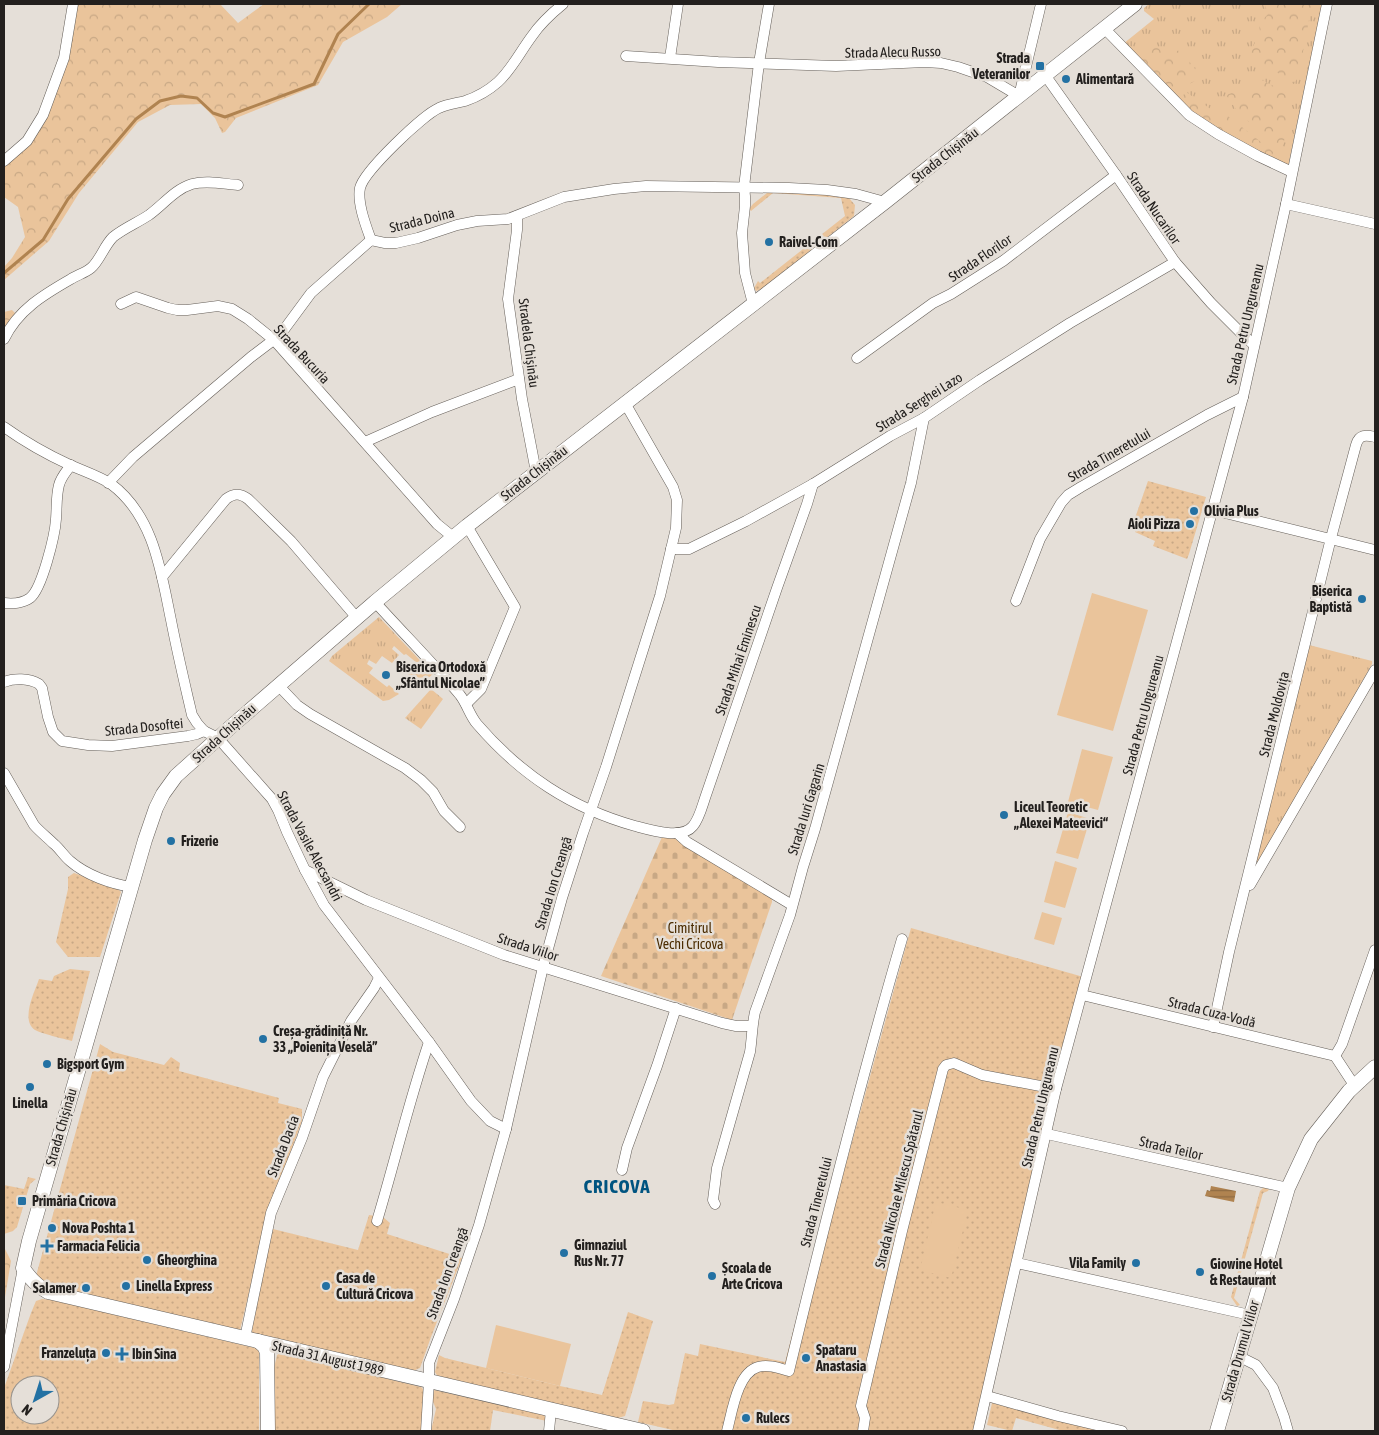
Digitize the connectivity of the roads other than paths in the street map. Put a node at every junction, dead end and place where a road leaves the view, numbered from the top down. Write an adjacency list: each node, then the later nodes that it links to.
1 (73, 4): 14 (street)
2 (563, 4): 23 (street)
3 (678, 4): 10 (street)
4 (768, 4): 11 (street)
5 (1041, 4): 13 (street)
6 (1135, 4): 8 (street, Strada Chișinău)
7 (1327, 4): 15 (street, Strada Petru Ungureanu)
8 (1104, 28): 12 (street, Strada Chișinău); 15 (street)
9 (626, 56): 10 (street, Strada Alecu Russo)
10 (670, 58): 11 (street, Strada Alecu Russo)
11 (759, 63): 13 (street, Strada Alecu Russo); 18 (street)
12 (1045, 75): 13 (street, Strada Chișinău); 16 (street, Strada Nucarilor)
13 (1019, 96): 19 (street, Strada Chișinău)
14 (4, 161)
15 (1292, 172): 20 (street, Strada Petru Ungureanu)
16 (1116, 175): 24 (street, Strada Nucarilor); 30 (street, Strada Florilor)
17 (238, 185): 27 (street)
18 (744, 187): 19 (street, Strada Doina); 21 (street, Strada Doina); 26 (street)
19 (885, 202): 26 (street, Strada Chișinău)
20 (1286, 204): 22 (street); 29 (street, Strada Petru Ungureanu)
21 (517, 216): 23 (street, Strada Doina); 31 (street, Stradela Chişinău)
22 (1375, 224)
23 (370, 240): 28 (street)
24 (1175, 262): 29 (street, Strada Nucarilor); 34 (street, Strada Serghei Lazo)
25 (121, 304): 28 (street, Strada Bucuria)
26 (753, 304): 33 (street, Strada Chișinău)
27 (4, 339)
28 (274, 340): 37 (street, Strada Bucuria); 40 (street)
29 (1254, 345): 32 (street, Strada Petru Ungureanu)
30 (857, 358)
31 (519, 379): 37 (street); 39 (street, Stradela Chişinău)
32 (1243, 397): 42 (street, Strada Petru Ungureanu); 49 (street, Strada Tineretului)
33 (625, 403): 39 (street, Strada Chișinău); 46 (street, Strada Ion Creangă)
34 (924, 418): 41 (street, Strada Serghei Lazo); 66 (street, Strada Iuri Gagarin)
35 (4, 427): 38 (street, Strada Vasile Alecsandri)
36 (1375, 437): 45 (street, Strada Moldovița)
37 (365, 442): 44 (street, Strada Bucuria)
38 (71, 466): 40 (street, Strada Vasile Alecsandri); 51 (street)
39 (536, 472): 43 (street, Strada Chișinău)
40 (108, 483): 48 (street, Strada Vasile Alecsandri)
41 (812, 484): 46 (street, Strada Serghei Lazo); 62 (street, Strada Mihai Eminescu)
42 (1213, 510): 45 (street); 71 (street, Strada Petru Ungureanu)
43 (467, 526): 44 (street, Strada Chișinău); 56 (street)
44 (453, 537): 50 (street, Strada Chișinău)
45 (1331, 538): 47 (street); 65 (street, Strada Moldovița)
46 (671, 549): 60 (street, Strada Ion Creangă)
47 (1375, 550)
48 (162, 577): 52 (street); 57 (street, Strada Vasile Alecsandri)
49 (1016, 601)
50 (375, 602): 52 (street, Strada Chișinău); 56 (street)
51 (4, 603)
52 (357, 618): 55 (street, Strada Chișinău)
53 (1375, 670): 65 (street, Strada Moldovița)
54 (5, 677): 57 (street, Strada Dosoftei)
55 (278, 685): 58 (street, Strada Chișinău); 61 (street)
56 (466, 704): 60 (street)
57 (204, 730): 58 (street, Strada Vasile Alecsandri)
58 (218, 738): 63 (street, Strada Vasile Alecsandri); 64 (street, Strada Chișinău)
59 (4, 772): 64 (street)
60 (590, 811): 62 (street); 69 (street, Strada Ion Creangă)
61 (460, 827)
62 (676, 833): 66 (street)
63 (305, 870): 69 (street, Strada Viilor); 70 (street, Strada Vasile Alecsandri)
64 (132, 886): 87 (street, Strada Chișinău)
65 (1244, 896): 74 (street, Strada Moldovița)
66 (792, 905): 73 (street, Strada Iuri Gagarin)
67 (902, 939): 99 (street, Strada Tineretului)
68 (1375, 950): 76 (street)
69 (543, 967): 72 (street, Strada Viilor); 80 (street, Strada Ion Creangă)
70 (379, 978): 75 (street, Strada Vasile Alecsandri); 89 (street, Strada Dacia)
71 (1082, 994): 74 (street, Strada Cuza-Vodă); 79 (street, Strada Petru Ungureanu)
72 (676, 1008): 73 (street, Strada Viilor); 82 (street)
73 (752, 1026): 84 (street, Strada Iuri Gagarin)
74 (1213, 1026): 76 (street, Strada Cuza-Vodă)
75 (430, 1042): 80 (street, Strada Vasile Alecsandri); 85 (street)
76 (1334, 1056): 78 (street)
77 (1375, 1067): 78 (street, Strada Drumul Viilor)
78 (1354, 1085): 83 (street, Strada Drumul Viilor)
79 (1056, 1089): 81 (street, Strada Petru Ungureanu); 100 (street, Strada Nicolae Milescu Spătarul)
80 (506, 1129): 92 (street, Strada Ion Creangă)
81 (1047, 1134): 83 (street, Strada Teilor); 86 (street, Strada Petru Ungureanu)
82 (622, 1170)
83 (1288, 1188): 88 (street, Strada Drumul Viilor)
84 (715, 1204)
85 (376, 1221)
86 (1017, 1263): 88 (street); 93 (street, Strada Petru Ungureanu)
87 (23, 1268): 89 (street, Strada 31 August 1989); 91 (street, Strada Chișinău)
88 (1250, 1315): 90 (street, Strada Drumul Viilor)
89 (251, 1339): 92 (street, Strada 31 August 1989); 95 (street)
90 (1238, 1356): 103 (street, Strada Drumul Viilor); 104 (street)
91 (4, 1367)
92 (429, 1381): 94 (street, Strada 31 August 1989); 96 (street, Strada Ion Creangă)
93 (988, 1396): 101 (street, Strada Petru Ungureanu); 102 (street)
94 (551, 1410): 97 (street); 98 (street, Strada 31 August 1989)
95 (268, 1431)
96 (426, 1431)
97 (549, 1431)
98 (643, 1431)
99 (727, 1431)
100 (863, 1431)
101 (978, 1431)
102 (1122, 1431)
103 (1217, 1431)
104 (1288, 1431)

